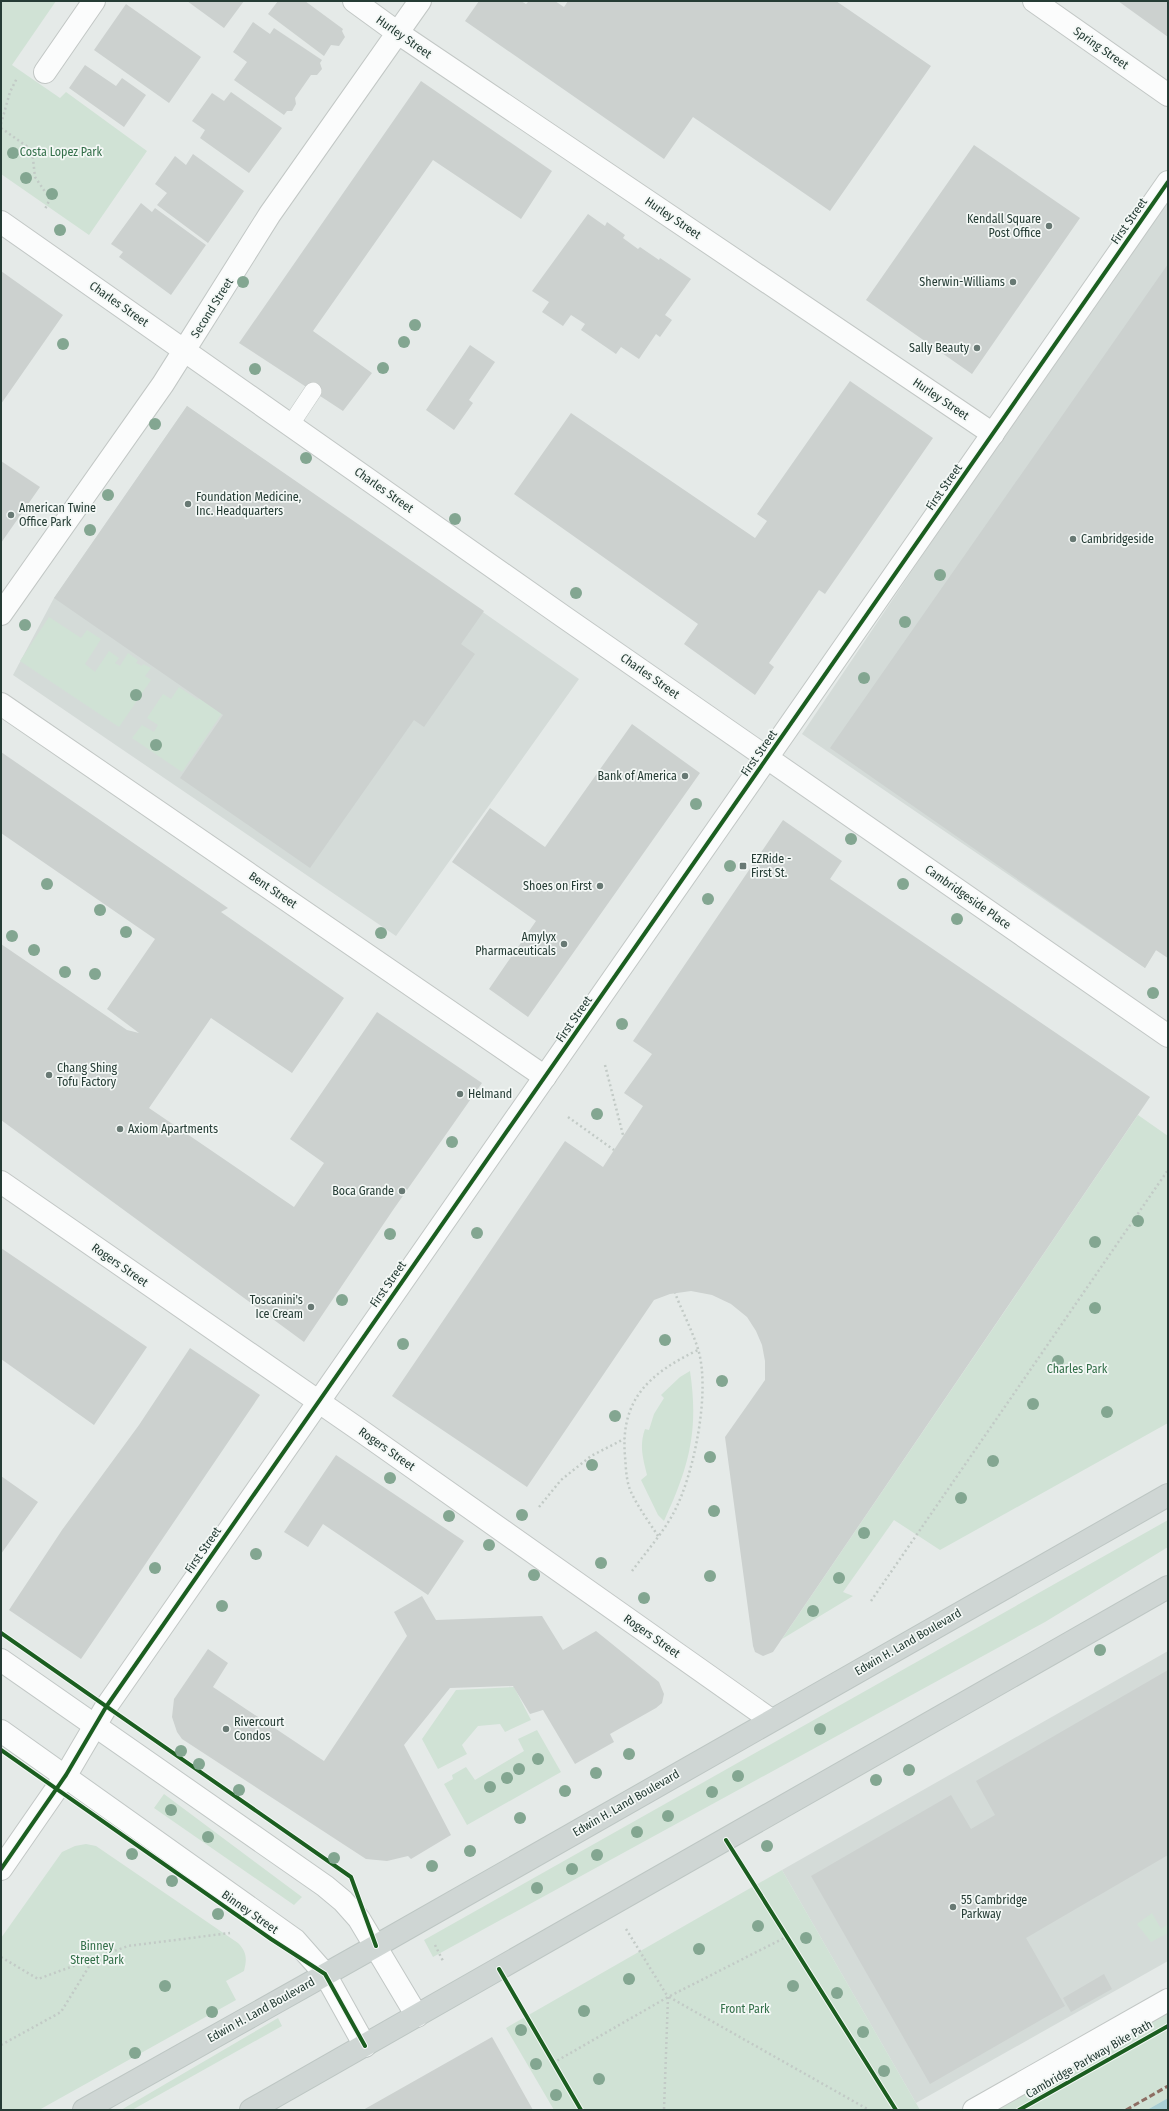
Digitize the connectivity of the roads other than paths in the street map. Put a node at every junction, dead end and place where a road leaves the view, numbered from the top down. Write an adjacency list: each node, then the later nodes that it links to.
1 (94, 1): 6 (street)
2 (354, 1): 5 (street, Hurley Street)
3 (420, 1): 5 (street, Second Street)
4 (1034, 1): 7 (street, Spring Street)
5 (398, 33): 10 (street, Second Street); 13 (street, Hurley Street)
6 (45, 72)
7 (1168, 95)
8 (1168, 182): 13 (street, First Street)
9 (1, 222): 10 (street, Charles Street)
10 (185, 351): 12 (street, Charles Street); 14 (street, Second Street)
11 (313, 392): 12 (lane)
12 (291, 424): 16 (street, Charles Street)
13 (993, 434): 16 (street, First Street)
14 (1, 614)
15 (1, 704): 18 (street, Bent Street)
16 (768, 757): 17 (street, Cambridgeside Place); 18 (street, First Street)
17 (1168, 1036)
18 (545, 1077): 20 (street, First Street)
19 (1, 1182): 20 (street, Rogers Street)
20 (318, 1401): 24 (street, Rogers Street); 25 (street, First Street)
21 (1168, 1495): 24 (main road, Edwin H. Land Boulevard)
22 (1168, 1587): 32 (main road)
23 (1, 1660): 25 (street)
24 (771, 1720): 29 (main road, Edwin H. Land Boulevard)
25 (95, 1726): 27 (street, First Street); 29 (street)
26 (1, 1731): 27 (street, Binney Street)
27 (66, 1775): 28 (street, First Street); 30 (street, Binney Street)
28 (1, 1869)
29 (376, 1946): 30 (main road, Edwin H. Land Boulevard); 32 (street)
30 (325, 1974): 33 (street, Binney Street); 34 (main road, Edwin H. Land Boulevard)
31 (1168, 2000): 36 (street)
32 (417, 2016): 33 (main road)
33 (365, 2046): 35 (main road)
34 (84, 2110)
35 (251, 2110)
36 (974, 2110)

